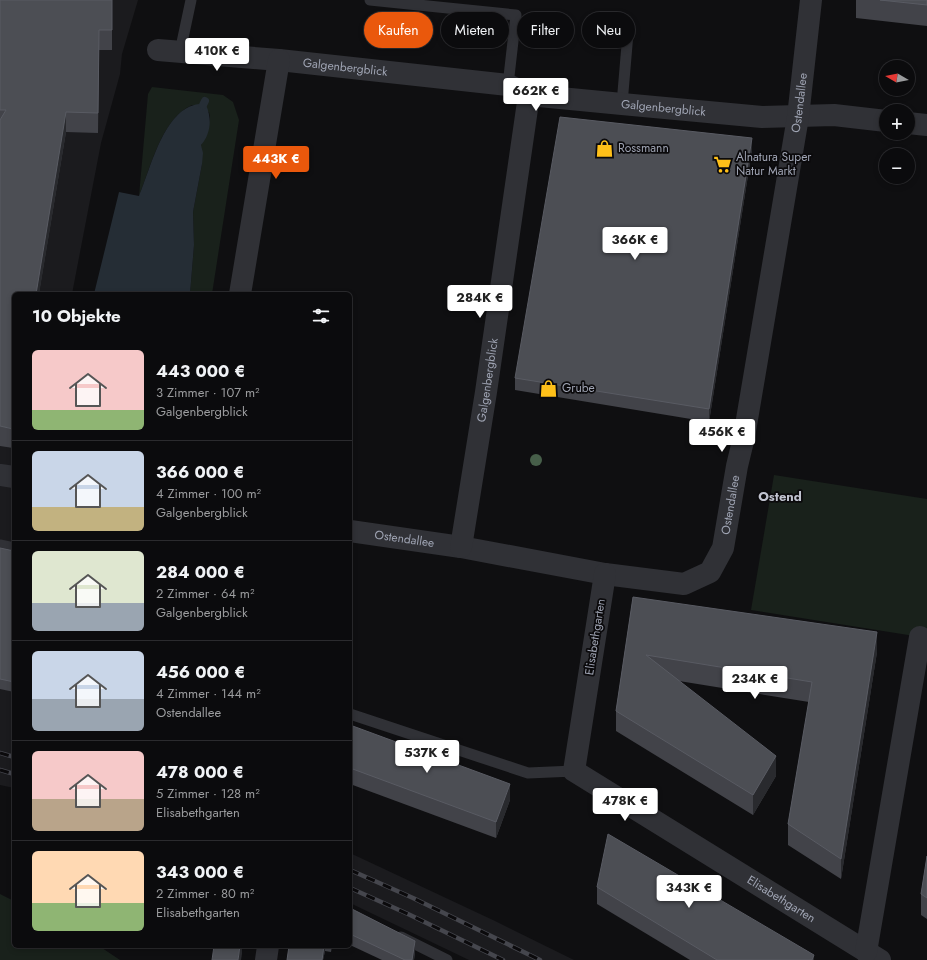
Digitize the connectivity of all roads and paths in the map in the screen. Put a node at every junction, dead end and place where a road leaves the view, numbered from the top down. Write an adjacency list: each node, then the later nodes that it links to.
1 (191, 0): 6 (lane)
2 (370, 0): 8 (lane)
3 (811, 0): 11 (street, Ostendallee)
4 (627, 48): 10 (lane)
5 (158, 50): 6 (street, Galgenbergblick)
6 (180, 52): 7 (street, Galgenbergblick)
7 (279, 60): 8 (street, Galgenbergblick); 15 (street)
8 (508, 85): 9 (street, Galgenbergblick)
9 (529, 95): 10 (street, Galgenbergblick); 20 (street, Galgenbergblick)
10 (622, 104): 11 (street, Galgenbergblick)
11 (798, 117): 12 (street, Galgenbergblick); 22 (street, Ostendallee)
12 (879, 120)
13 (915, 124): 14 (street)
14 (927, 125)
15 (240, 292)
16 (0, 475): 17 (street)
17 (12, 478)
18 (352, 531): 20 (street, Ostendallee)
19 (0, 545): 21 (lane)
20 (461, 547): 22 (street, Ostendallee)
21 (12, 548)
22 (605, 574): 25 (street, Elisabethgarten)
23 (920, 637): 28 (street, Elisabethgarten)
24 (352, 715): 25 (lane)
25 (574, 770): 28 (street, Elisabethgarten)
26 (392, 932): 30 (lane)
27 (268, 948): 29 (street)
28 (873, 956)
29 (266, 960)
30 (447, 960)

